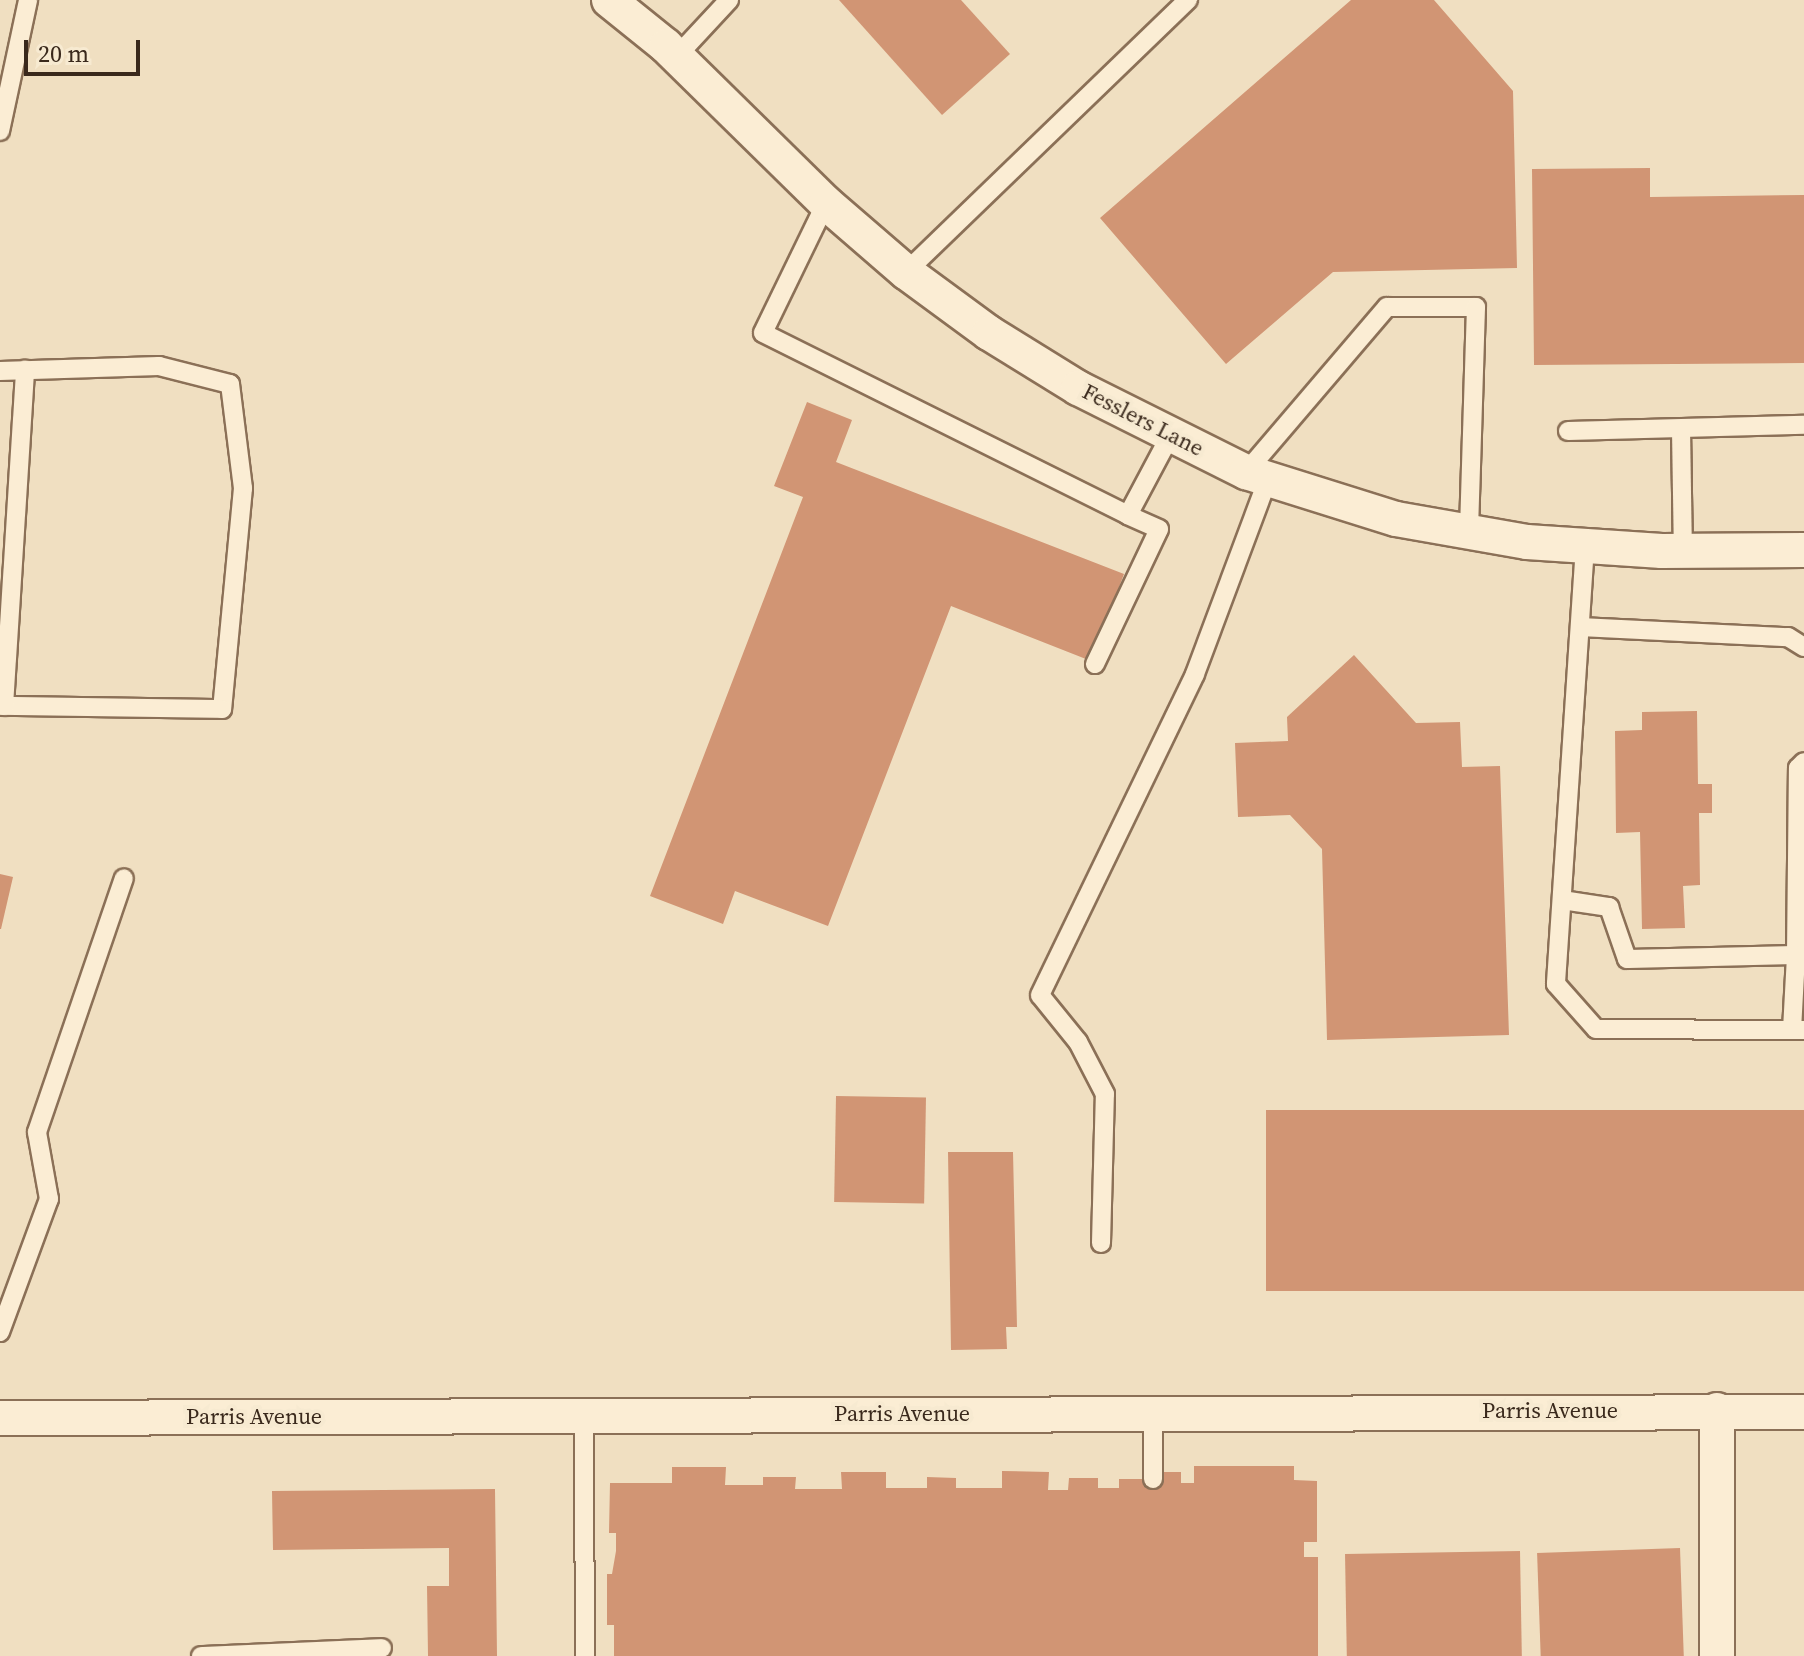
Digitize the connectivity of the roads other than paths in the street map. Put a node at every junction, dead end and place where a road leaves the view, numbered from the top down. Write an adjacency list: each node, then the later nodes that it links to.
1 (28, 0): 6 (lane)
2 (609, 0): 5 (street, Fesslers Lane)
3 (729, 0): 5 (lane)
4 (1188, 0): 9 (lane)
5 (676, 57): 8 (street, Fesslers Lane)
6 (3, 95): 7 (lane)
7 (0, 131)
8 (826, 203): 9 (street, Fesslers Lane); 17 (lane)
9 (906, 272): 15 (street, Fesslers Lane)
10 (25, 370): 11 (lane); 25 (lane); 25 (lane)
11 (0, 371)
12 (1804, 425): 13 (lane)
13 (1681, 429): 14 (lane); 21 (lane)
14 (1568, 431)
15 (1171, 434): 16 (street, Fesslers Lane); 17 (lane)
16 (1257, 477): 18 (street, Fesslers Lane); 18 (lane); 31 (lane)
17 (1128, 515): 24 (lane)
18 (1469, 532): 19 (street, Fesslers Lane)
19 (1585, 546): 21 (street, Fesslers Lane); 22 (lane)
20 (1804, 550): 21 (street, Fesslers Lane)
21 (1683, 551)
22 (1580, 627): 23 (lane); 28 (lane)
23 (1804, 647)
24 (1095, 664)
25 (2, 706)
26 (1804, 762): 29 (lane)
27 (124, 878): 32 (lane)
28 (1562, 900): 29 (lane); 30 (lane)
29 (1796, 955): 30 (lane)
30 (1798, 1030)
31 (1101, 1243)
32 (0, 1332)
33 (1717, 1410): 34 (street, Parris Avenue); 35 (street, Parris Avenue); 42 (street)
34 (1804, 1412)
35 (1153, 1413): 36 (street, Parris Avenue); 38 (lane)
36 (584, 1415): 37 (street, Parris Avenue); 41 (lane)
37 (0, 1418)
38 (1153, 1479)
39 (382, 1648): 40 (lane)
40 (201, 1656)
41 (585, 1656)
42 (1717, 1656)

